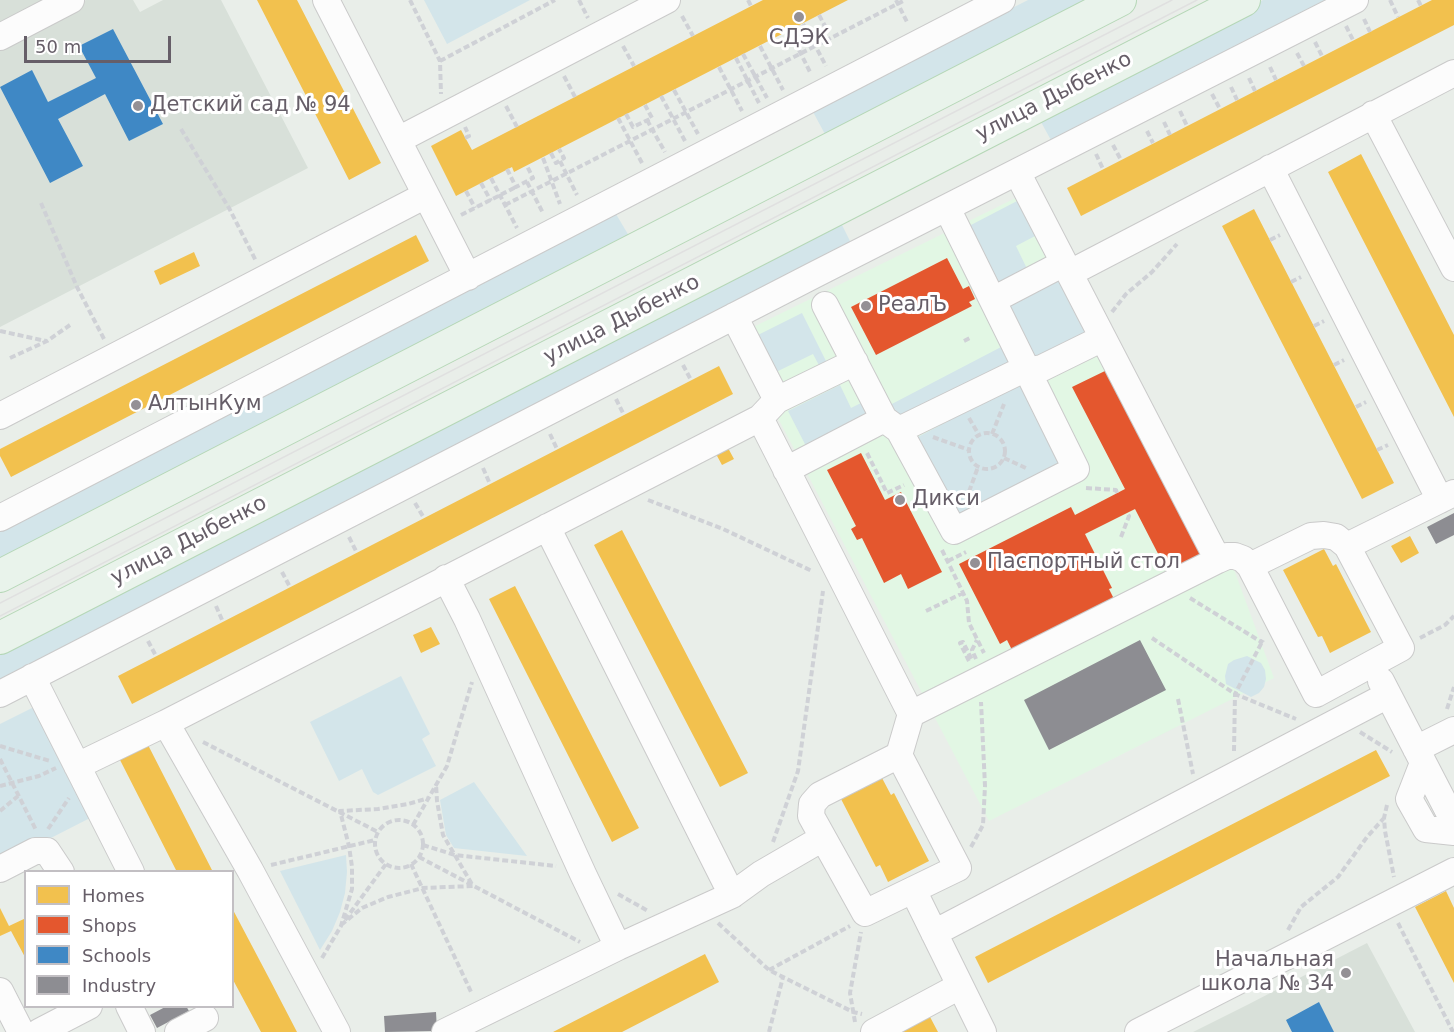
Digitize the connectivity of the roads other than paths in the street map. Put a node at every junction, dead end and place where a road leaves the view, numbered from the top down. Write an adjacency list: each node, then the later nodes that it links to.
1 (71, 0): 8 (street)
2 (326, 0): 11 (street)
3 (1002, 0): 18 (street)
4 (1120, 0): 35 (main road)
5 (1244, 0): 37 (main road, улица Дыбенко)
6 (672, 4): 11 (street)
7 (1358, 7): 13 (street)
8 (0, 37)
9 (1454, 73): 10 (street)
10 (1374, 114): 12 (street); 17 (street)
11 (398, 140): 14 (street)
12 (1270, 168): 16 (street); 29 (street)
13 (1017, 172): 15 (street); 16 (street)
14 (426, 195): 18 (street); 26 (street)
15 (947, 208): 19 (street); 21 (street)
16 (1067, 268): 19 (street); 22 (street)
17 (1454, 268)
18 (468, 277): 30 (street)
19 (993, 300): 24 (street)
20 (825, 305): 23 (street)
21 (734, 316): 25 (street); 39 (street)
22 (1101, 334): 24 (street); 33 (street)
23 (855, 362): 25 (street); 27 (street)
24 (1029, 371): 27 (street); 27 (street)
25 (769, 409): 28 (street); 31 (street)
26 (0, 416)
27 (891, 425): 28 (street)
28 (786, 470): 42 (street)
29 (1447, 496): 32 (street)
30 (0, 518)
31 (547, 527): 36 (street); 56 (street)
32 (1347, 546): 34 (street); 38 (street)
33 (1218, 560): 34 (street); 42 (street)
34 (1250, 566): 38 (street)
35 (0, 576)
36 (446, 578): 43 (street); 58 (street)
37 (0, 638)
38 (1372, 663): 41 (street)
39 (32, 677): 40 (street); 47 (street)
40 (0, 694)
41 (1388, 695): 46 (street); 57 (street)
42 (911, 714): 45 (street)
43 (166, 723): 47 (street); 68 (street)
44 (1454, 730): 46 (street)
45 (899, 755): 50 (street); 55 (street)
46 (1420, 761): 48 (street); 49 (street)
47 (80, 771): 53 (street)
48 (1454, 822)
49 (1454, 832)
50 (823, 838): 55 (street); 56 (street)
51 (0, 870): 52 (street)
52 (60, 870)
53 (130, 870)
54 (1454, 871): 72 (street)
55 (913, 890): 57 (street)
56 (732, 895): 58 (street)
57 (934, 933): 59 (street)
58 (610, 951): 69 (street)
59 (960, 986): 70 (street); 71 (street)
60 (0, 991): 64 (street)
61 (85, 1008): 65 (street)
62 (130, 1008): 66 (street)
63 (206, 1019): 67 (street)
64 (21, 1032)
65 (39, 1032)
66 (142, 1032)
67 (178, 1032)
68 (337, 1032)
69 (446, 1032)
70 (874, 1032)
71 (983, 1032)
72 (1138, 1032)

